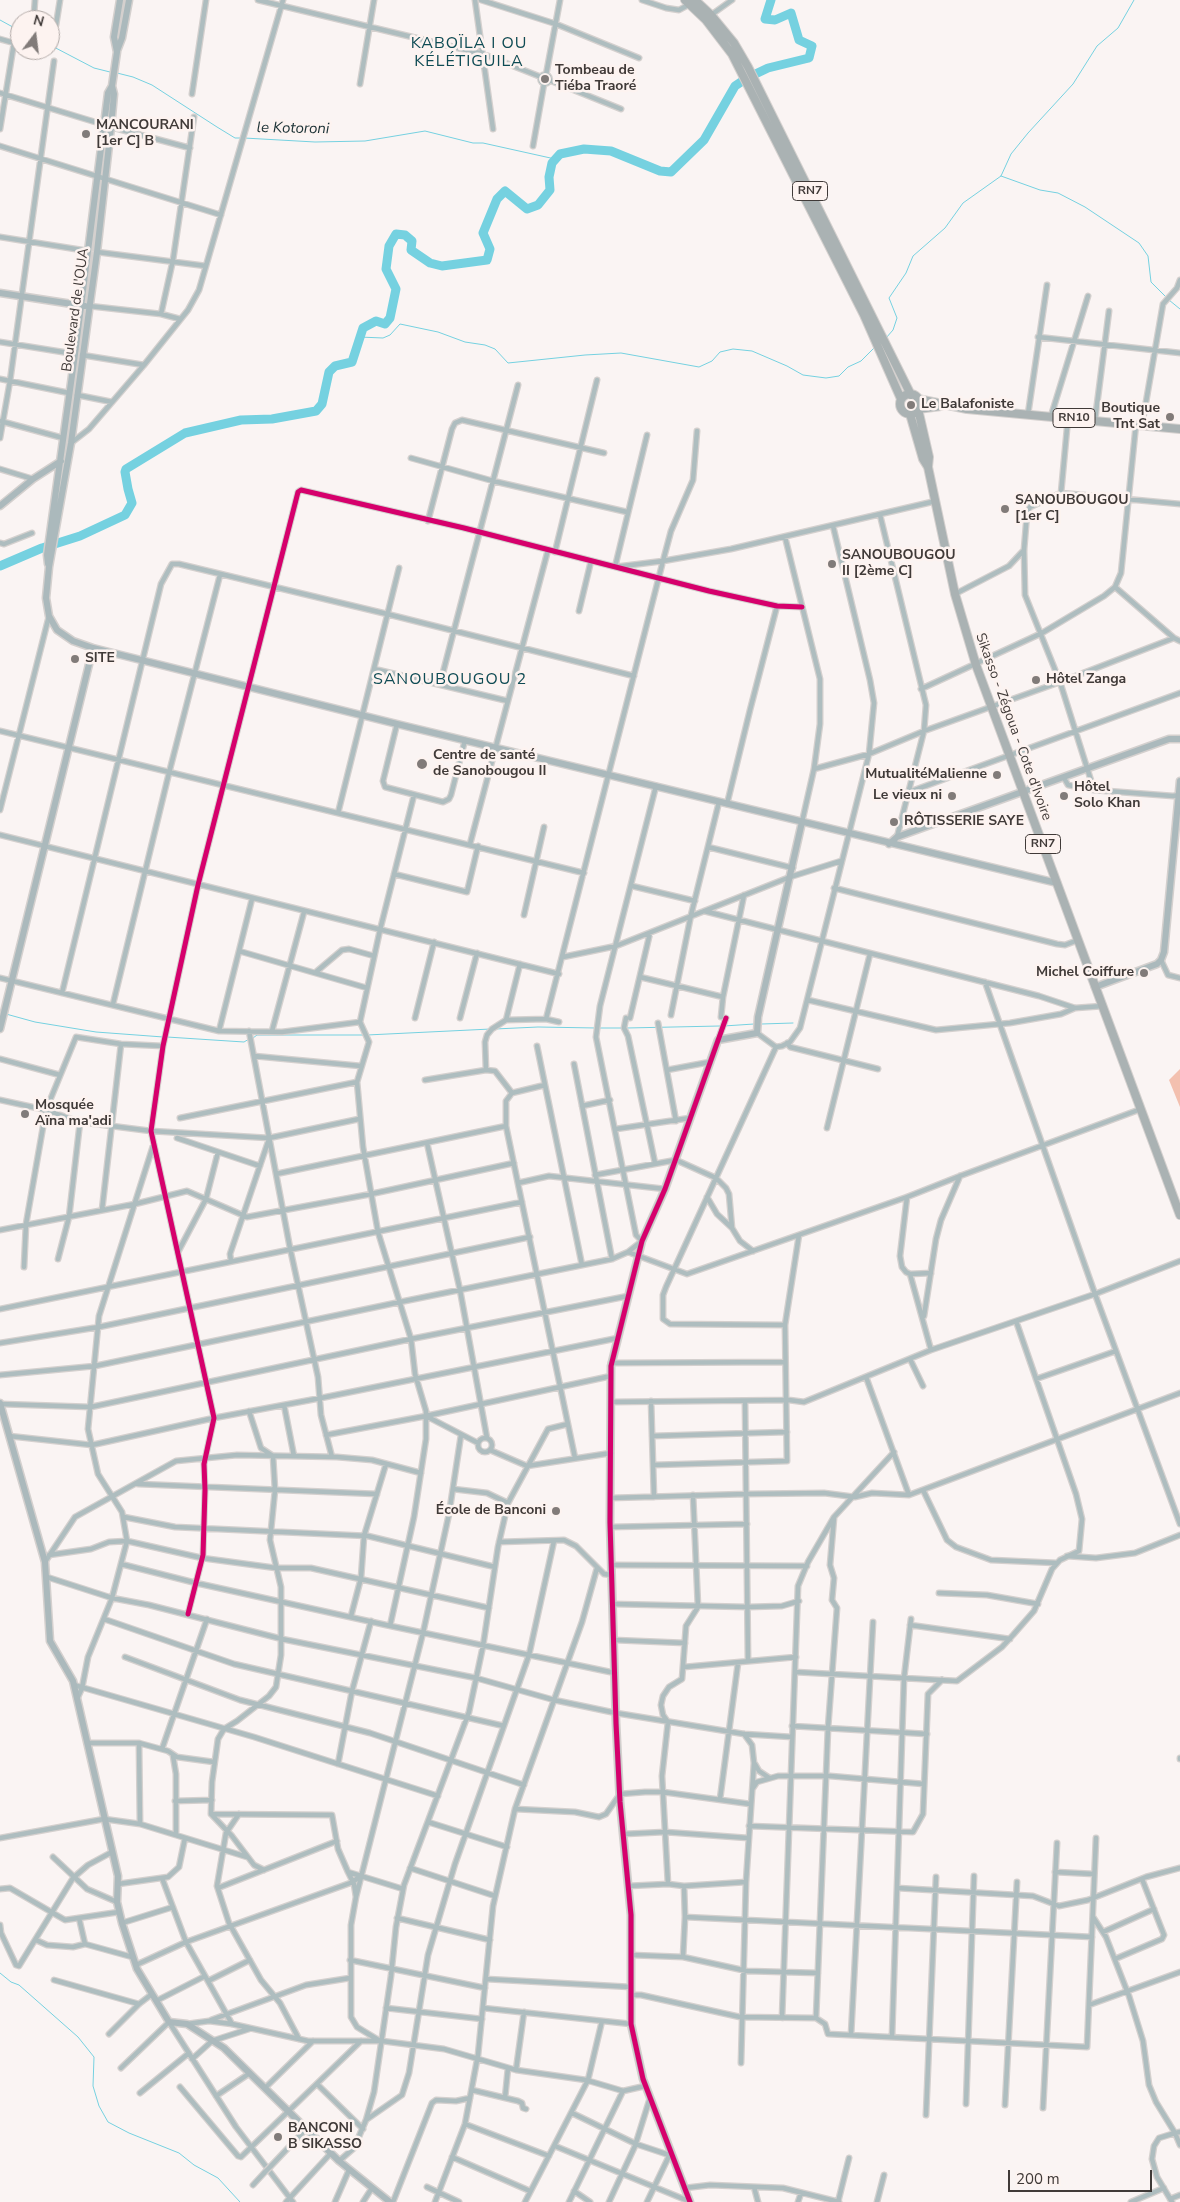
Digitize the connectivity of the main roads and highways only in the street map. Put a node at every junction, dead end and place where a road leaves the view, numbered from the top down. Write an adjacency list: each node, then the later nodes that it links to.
1 (690, 1): 2 (highway, RN7); 2 (highway, RN7)
2 (744, 69): 3 (highway, RN7)
3 (884, 348): 4 (highway, RN7); 5 (highway, RN7)
4 (914, 397): 5 (highway); 6 (highway, RN10); 7 (highway, RN7)
5 (901, 399): 8 (highway, RN7)
6 (945, 406): 7 (highway, RN10); 9 (highway, RN10)
7 (918, 410): 8 (highway); 10 (highway, RN7)
8 (910, 414): 10 (highway, RN7)
9 (1180, 429)
10 (928, 467): 11 (highway, Sikasso - Zégoua - Cote d'Ivoire / RN7)
11 (1180, 1214)

